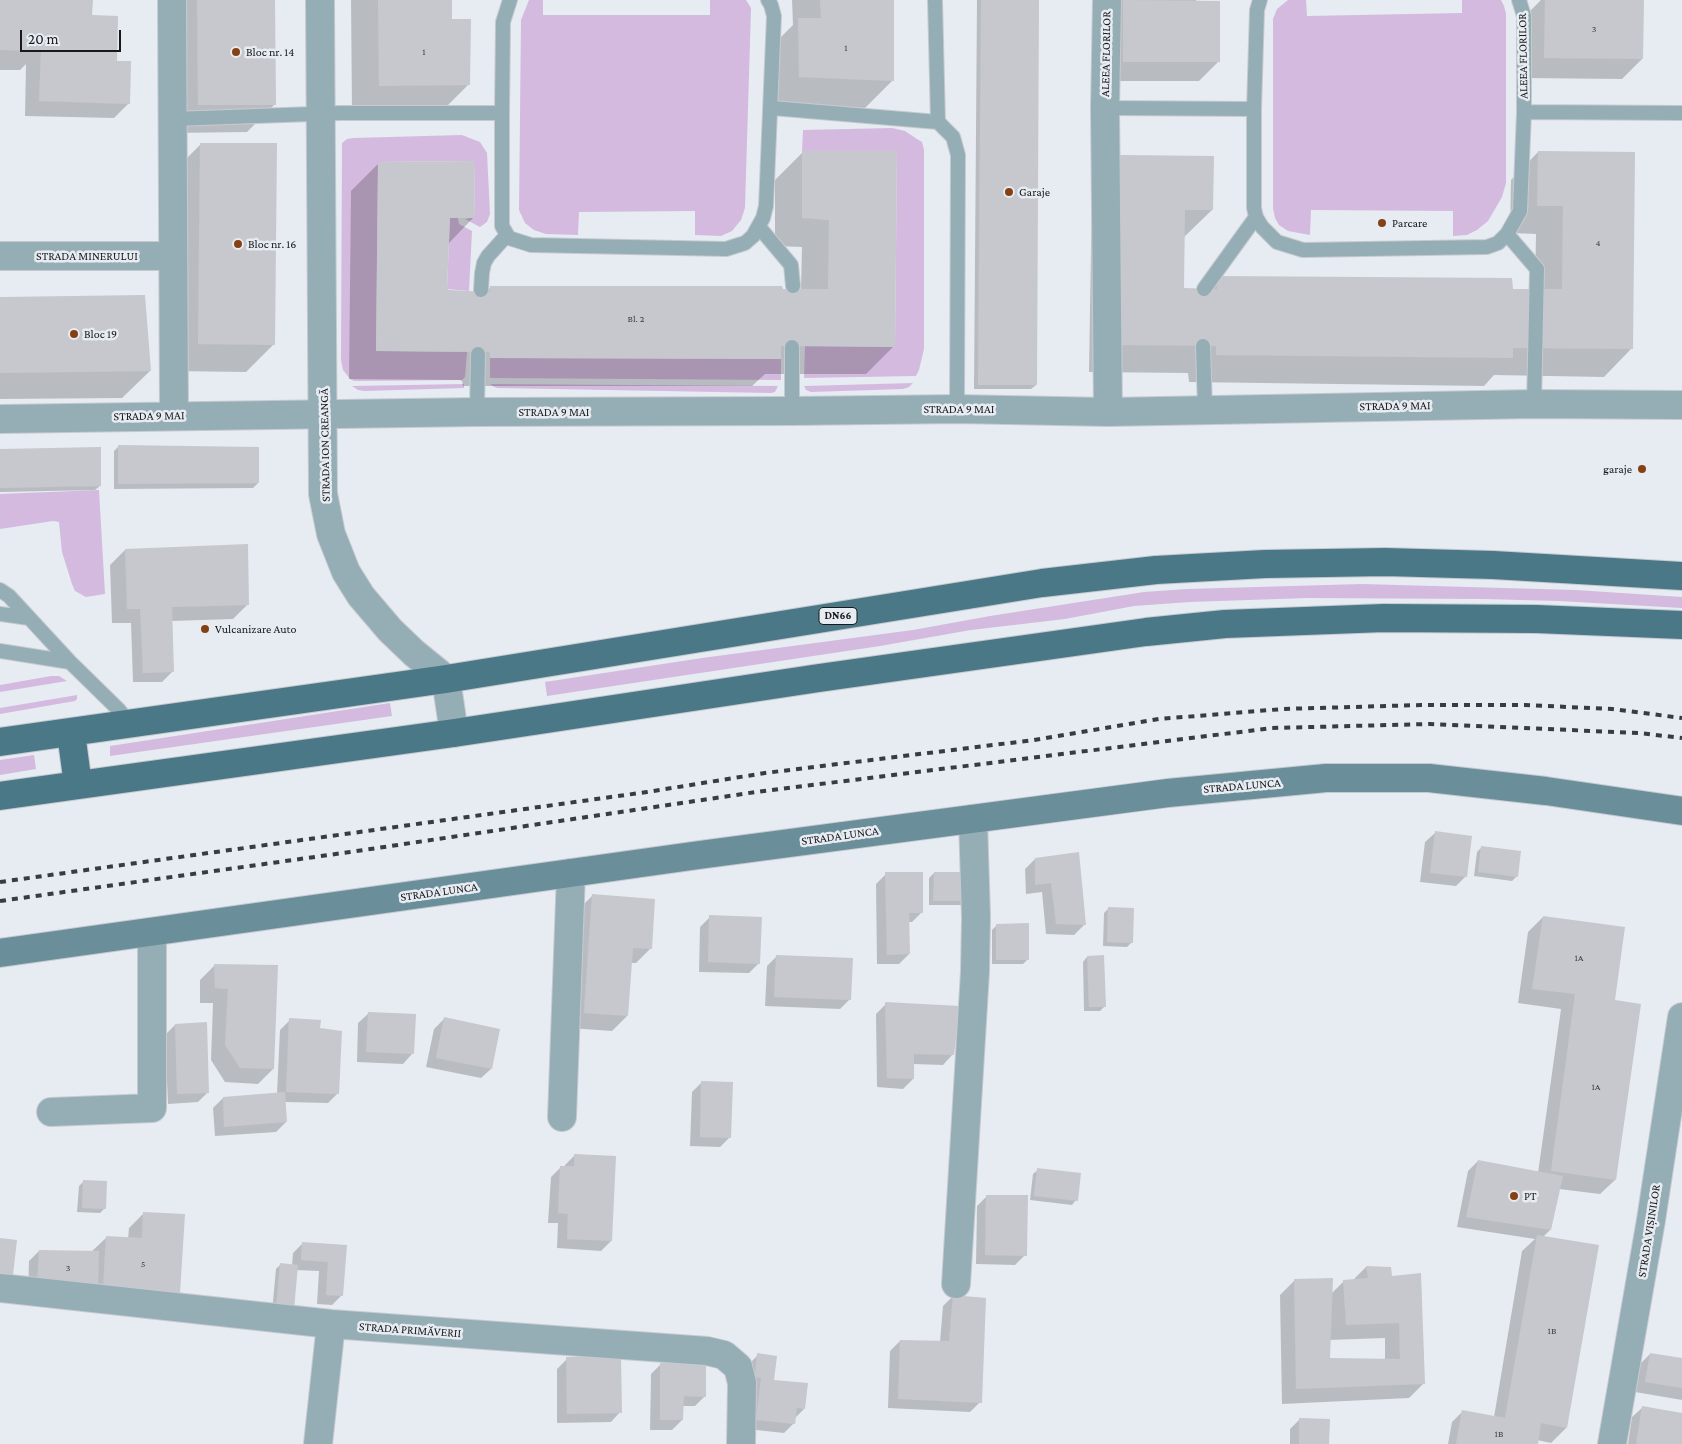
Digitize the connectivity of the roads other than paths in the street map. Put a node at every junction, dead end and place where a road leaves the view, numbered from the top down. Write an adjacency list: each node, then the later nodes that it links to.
1 (172, 0): 16 (street)
2 (320, 0): 14 (street, STRADA ION CREANGĂ)
3 (510, 0): 15 (lane)
4 (768, 0): 9 (lane)
5 (935, 0): 17 (lane)
6 (1107, 0): 10 (street, ALEEA FLORILOR)
7 (1259, 0): 11 (lane)
8 (1520, 0): 12 (lane, ALEEA FLORILOR)
9 (772, 108): 17 (lane); 19 (lane)
10 (1105, 108): 11 (lane); 36 (street)
11 (1254, 109): 18 (lane)
12 (1524, 112): 13 (lane); 20 (lane)
13 (1682, 112)
14 (321, 113): 15 (lane); 16 (lane); 37 (street, STRADA ION CREANGĂ)
15 (502, 113): 21 (lane)
16 (173, 119): 23 (street)
17 (938, 122): 32 (lane)
18 (1256, 217): 20 (lane); 25 (lane)
19 (759, 227): 21 (lane); 24 (lane)
20 (1507, 234): 30 (lane)
21 (507, 235): 26 (lane)
22 (0, 256): 23 (street, STRADA MINERULUI)
23 (173, 256): 38 (street)
24 (794, 286)
25 (1204, 289)
26 (481, 290)
27 (1203, 346): 33 (lane)
28 (792, 347): 34 (lane)
29 (478, 354): 35 (lane)
30 (1534, 404): 31 (street, STRADA 9 MAI); 33 (street, STRADA 9 MAI)
31 (1682, 405)
32 (957, 409): 34 (street, STRADA 9 MAI); 36 (street, STRADA 9 MAI)
33 (1205, 409): 36 (street, STRADA 9 MAI)
34 (792, 411): 35 (street, STRADA 9 MAI)
35 (477, 412): 37 (street, STRADA 9 MAI)
36 (1108, 412)
37 (323, 414): 38 (street, STRADA 9 MAI); 49 (street, STRADA ION CREANGĂ)
38 (174, 416): 39 (street, STRADA 9 MAI)
39 (0, 419)
40 (1682, 576): 49 (main road, DN66)
41 (0, 590): 43 (lane)
42 (0, 614): 43 (lane)
43 (29, 618): 48 (lane)
44 (1682, 625): 52 (main road)
45 (0, 651): 46 (lane)
46 (24, 655): 47 (lane); 48 (lane)
47 (0, 662)
48 (70, 662): 50 (lane)
49 (446, 679): 50 (main road, DN66); 52 (street)
50 (131, 725): 51 (main road, DN66)
51 (71, 733): 53 (main road, DN66); 54 (main road)
52 (454, 733): 54 (main road)
53 (0, 742)
54 (78, 785): 55 (main road)
55 (0, 796)
56 (1682, 811): 57 (main road, STRADA LUNCA)
57 (973, 819): 58 (main road, STRADA LUNCA); 64 (street)
58 (571, 873): 59 (main road, STRADA LUNCA); 63 (street)
59 (152, 932): 60 (main road, STRADA LUNCA); 62 (street)
60 (0, 953)
61 (1682, 1018): 69 (street, STRADA VIȘINILOR)
62 (51, 1112)
63 (562, 1117)
64 (956, 1284)
65 (0, 1288): 66 (street, STRADA PRIMĂVERII)
66 (331, 1324): 67 (street); 68 (street, STRADA PRIMĂVERII)
67 (318, 1444)
68 (741, 1444)
69 (1612, 1444)

